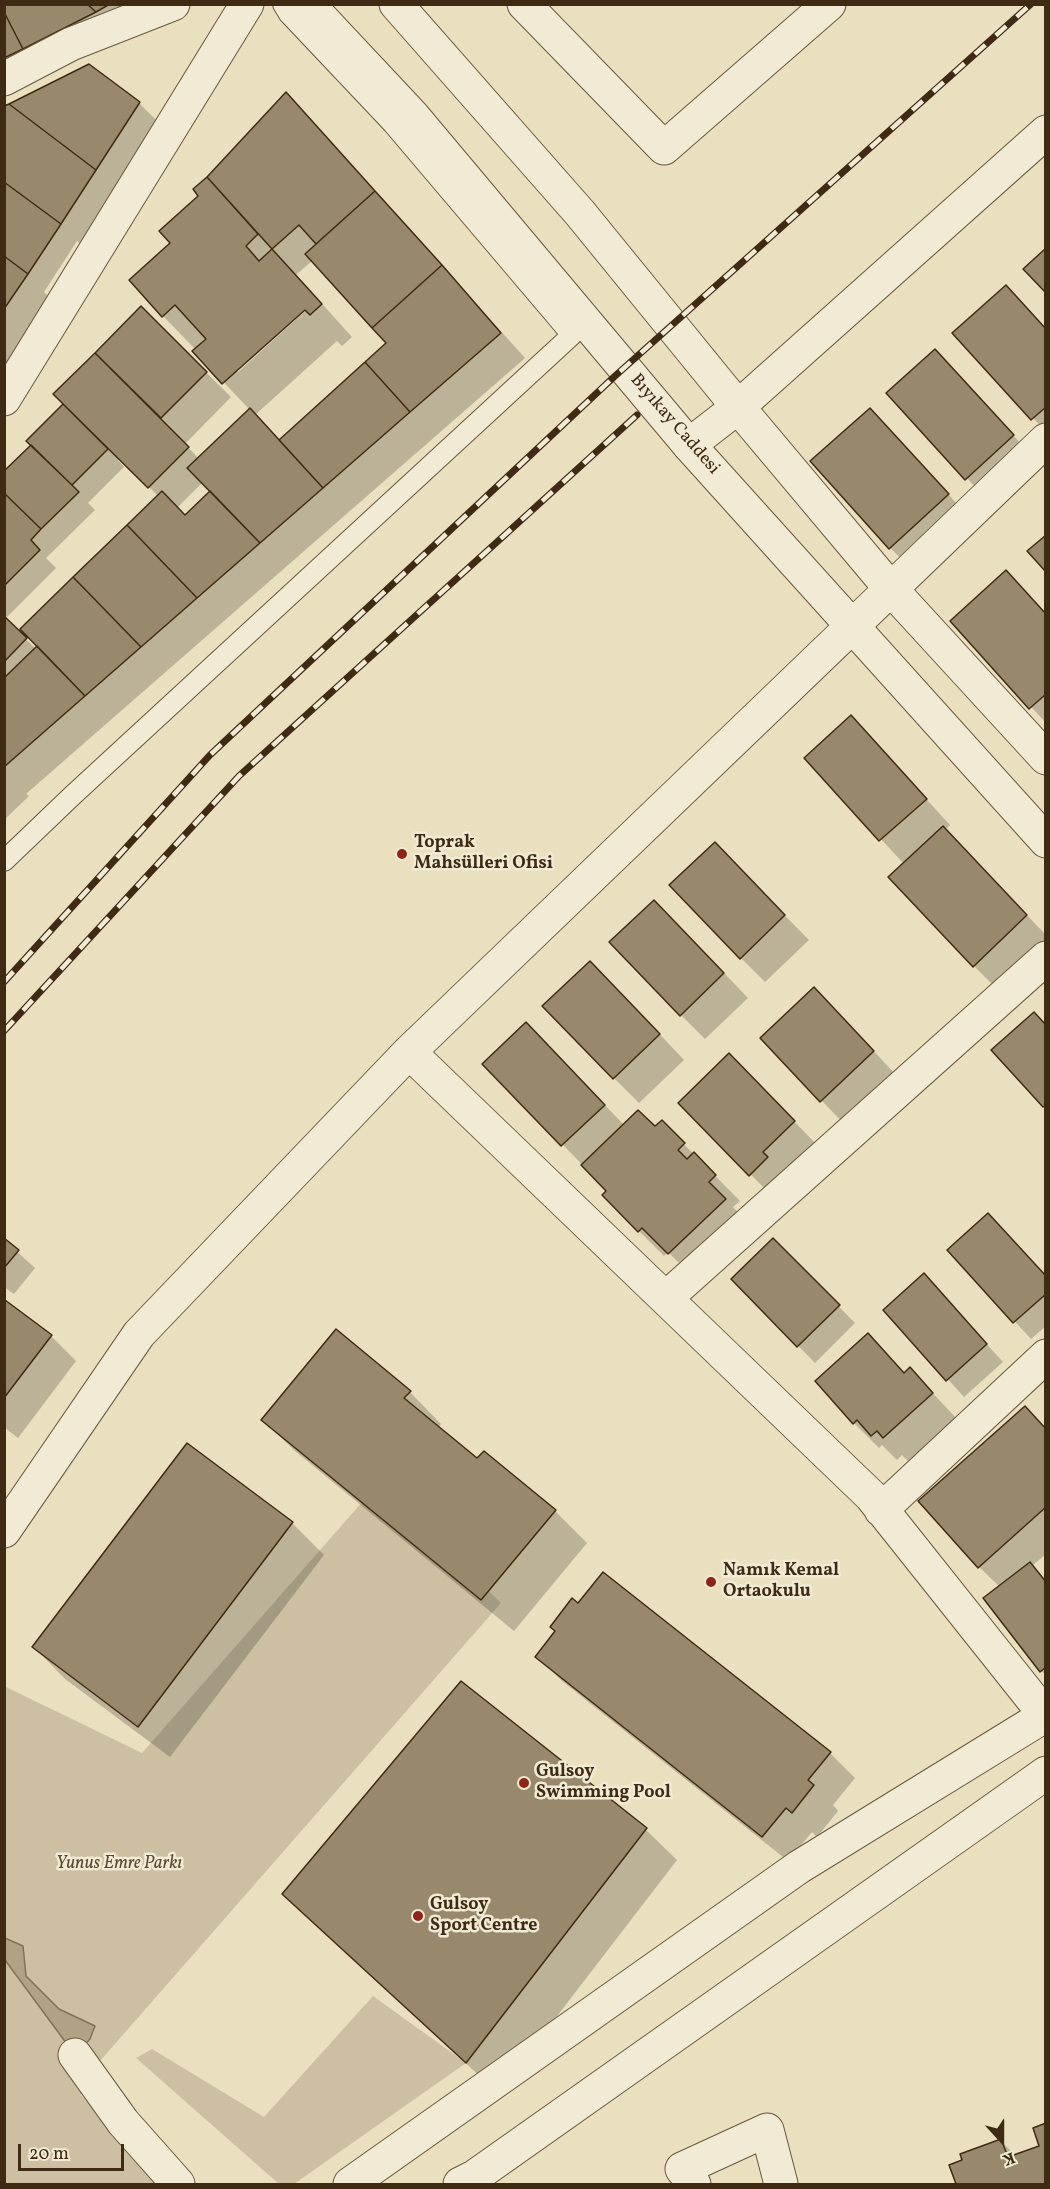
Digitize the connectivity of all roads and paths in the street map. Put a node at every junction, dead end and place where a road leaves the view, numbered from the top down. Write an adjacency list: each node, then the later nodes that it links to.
1 (173, 4): 8 (street)
2 (247, 4): 10 (street)
3 (284, 4): 18 (lane)
4 (308, 4): 13 (street, Bıyıkay Caddesi)
5 (396, 4): 11 (street)
6 (524, 4): 7 (street)
7 (829, 4)
8 (4, 79)
9 (1046, 132): 11 (street)
10 (4, 399)
11 (738, 407): 13 (street); 14 (street)
12 (1046, 440): 14 (street)
13 (689, 445): 15 (street, Bıyıkay Caddesi)
14 (890, 588): 15 (street); 16 (street)
15 (852, 624): 17 (street, Bıyıkay Caddesi); 20 (street)
16 (1046, 758)
17 (1046, 841)
18 (4, 861)
19 (1046, 958): 21 (street)
20 (409, 1052): 21 (street); 24 (street)
21 (666, 1298): 23 (street)
22 (1046, 1356): 23 (street)
23 (881, 1510): 25 (street)
24 (4, 1531)
25 (1045, 1716): 29 (street)
26 (1046, 1773): 30 (street)
27 (75, 2055): 28 (street)
28 (178, 2184)
29 (350, 2184)
30 (460, 2184)
31 (694, 2184): 32 (street)
32 (781, 2184)

